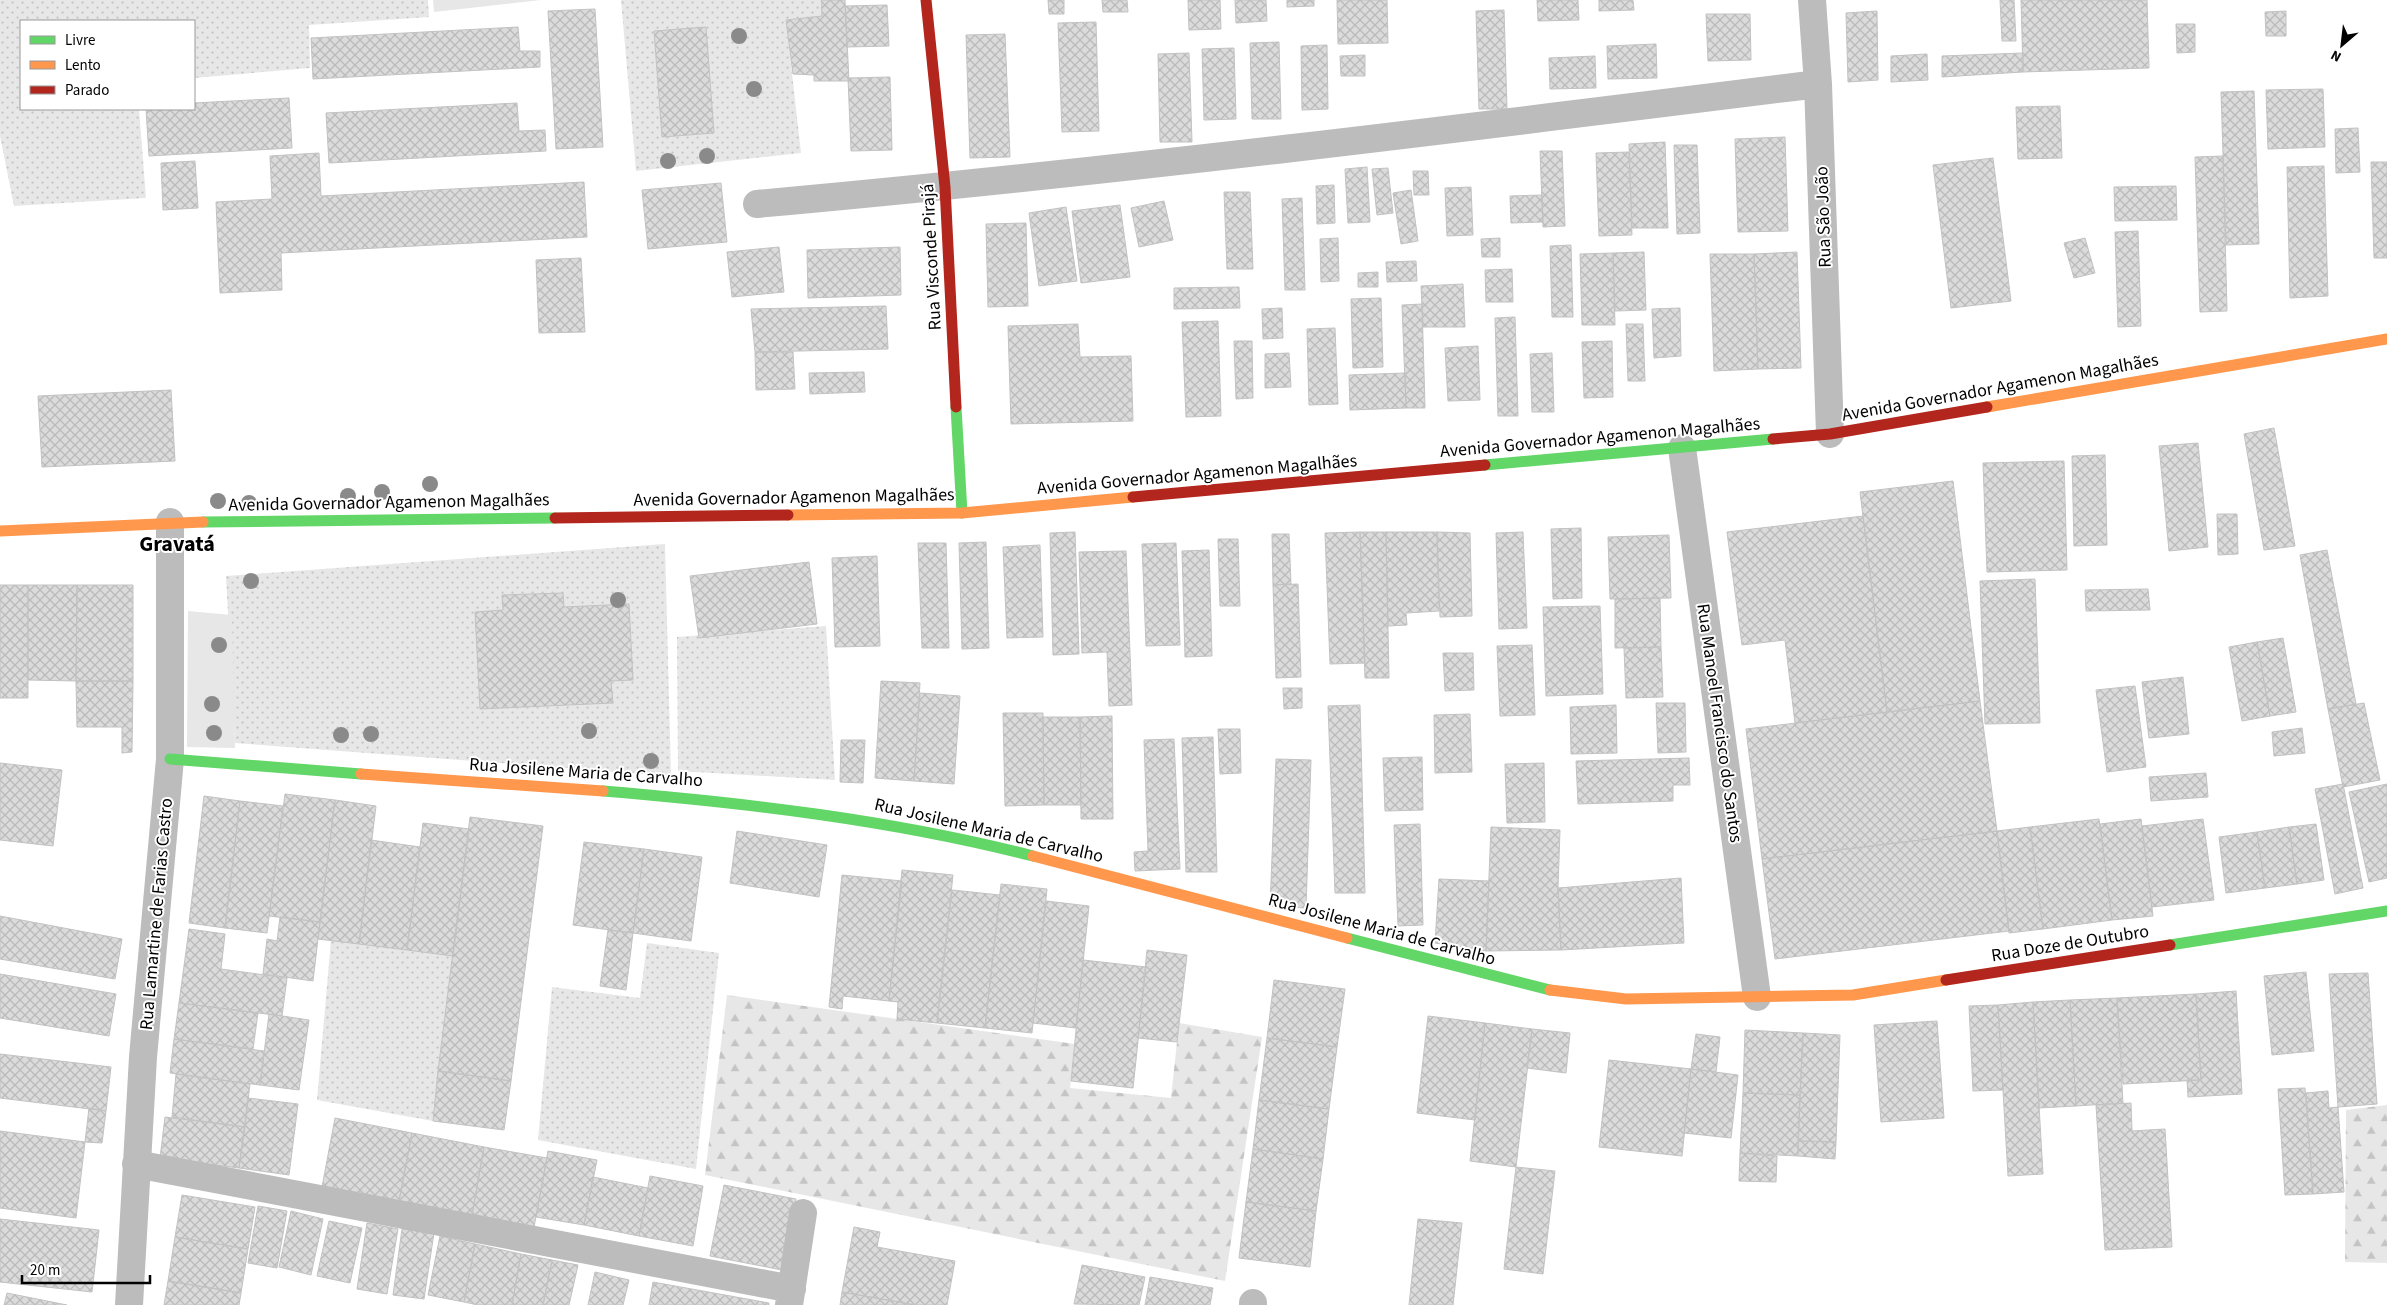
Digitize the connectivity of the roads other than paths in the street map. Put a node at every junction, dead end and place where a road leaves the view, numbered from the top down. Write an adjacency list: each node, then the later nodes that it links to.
1 (926, 0): 4 (main road, Rua Visconde Pirajá)
2 (1812, 0): 3 (street, Rua São João)
3 (1818, 84): 4 (street); 7 (street, Rua São João)
4 (945, 187): 5 (street); 9 (main road, Rua Visconde Pirajá)
5 (757, 204)
6 (2387, 338): 7 (main road, Avenida Governador Agamenon Magalhães)
7 (1830, 434): 8 (main road, Avenida Governador Agamenon Magalhães)
8 (1682, 448): 9 (main road, Avenida Governador Agamenon Magalhães); 14 (street, Rua Manoel Francisco do Santos)
9 (962, 513): 10 (main road, Avenida Governador Agamenon Magalhães)
10 (170, 522): 11 (main road, Avenida Governador Agamenon Magalhães); 12 (street, Rua Lamartine de Farias Castro)
11 (0, 531)
12 (170, 758): 14 (main road, Rua Josilene Maria de Carvalho); 15 (street, Rua Lamartine de Farias Castro)
13 (2387, 911): 14 (main road, Rua Doze de Outubro)
14 (1757, 997)
15 (136, 1164): 17 (street); 18 (street, Rua Lamartine de Farias Castro)
16 (803, 1214): 17 (street)
17 (791, 1297)
18 (130, 1305)

